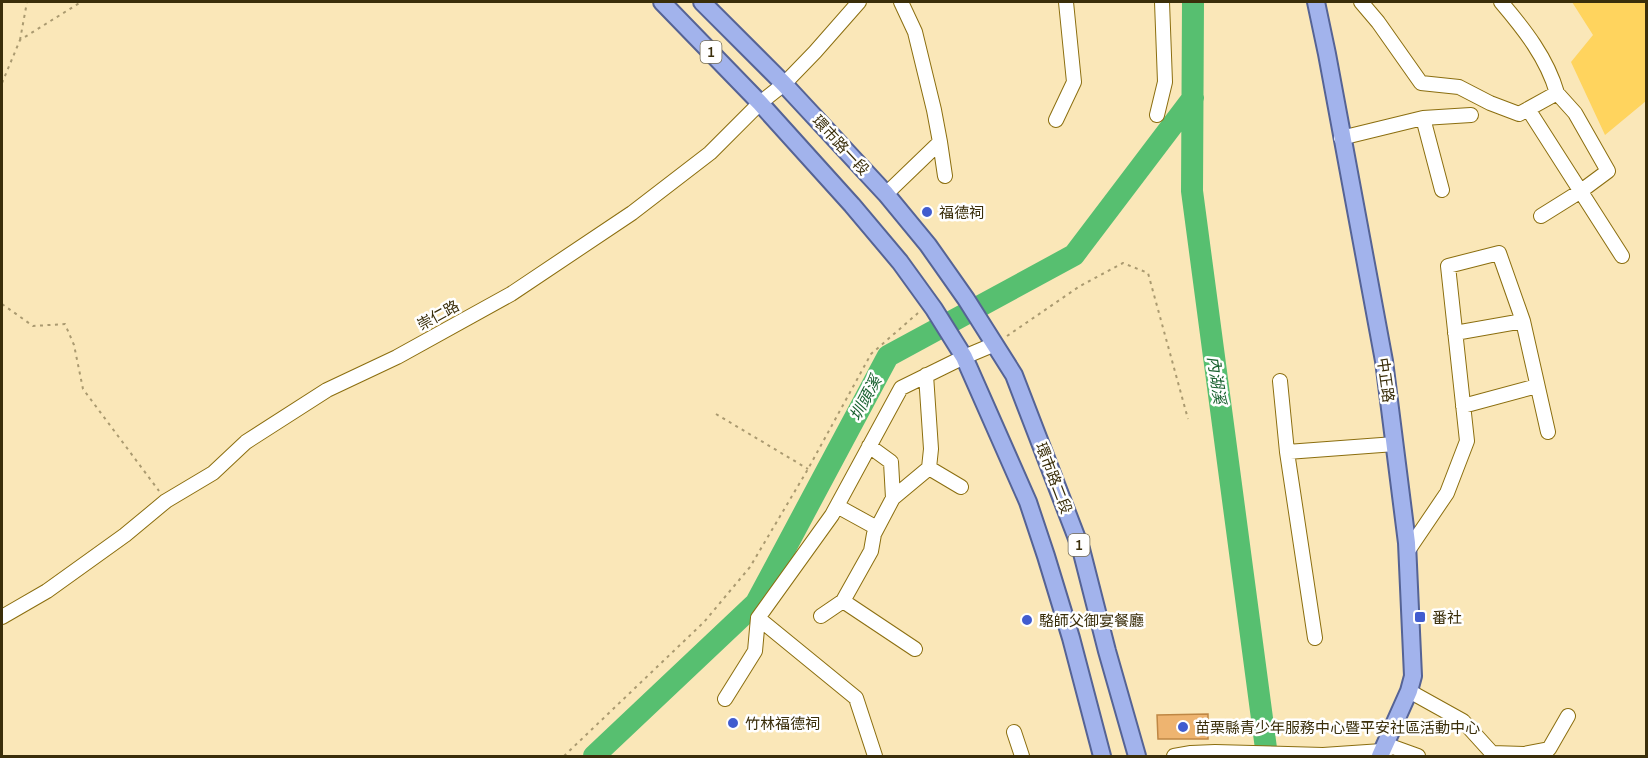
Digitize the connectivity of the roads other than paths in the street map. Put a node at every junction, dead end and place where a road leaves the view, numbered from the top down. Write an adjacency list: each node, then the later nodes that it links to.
1 (662, 2): 12 (main road, 1)
2 (702, 2): 10 (main road, 環市路一段 / 1)
3 (859, 2): 10 (street, 崇仁路)
4 (901, 2): 19 (street)
5 (1066, 2): 17 (street)
6 (1162, 2): 14 (street)
7 (1316, 2): 18 (main road, 中正路)
8 (1361, 2): 13 (street)
9 (1501, 2): 11 (street)
10 (784, 84): 12 (street, 崇仁路); 23 (main road, 環市路一段 / 1)
11 (1557, 93): 13 (street); 22 (street)
12 (760, 103): 29 (main road, 1); 46 (street, 崇仁路)
13 (1528, 109): 22 (street)
14 (1157, 115)
15 (1471, 115): 16 (street)
16 (1423, 118): 18 (street); 21 (street)
17 (1056, 120)
18 (1341, 138): 35 (main road, 中正路)
19 (940, 142): 20 (street); 23 (street)
20 (945, 176)
21 (1442, 190)
22 (1581, 192): 24 (street); 25 (street)
23 (886, 194): 28 (main road, 環市路一段 / 1)
24 (1541, 216)
25 (1622, 256)
26 (1523, 321): 27 (street); 27 (street); 32 (street)
27 (1455, 333): 33 (street)
28 (995, 344): 29 (street); 61 (main road, 環市路二段 / 1)
29 (964, 357): 30 (street); 60 (main road, 1)
30 (926, 375): 36 (street); 38 (street)
31 (1280, 381): 37 (street)
32 (1537, 386): 33 (street); 34 (street)
33 (1463, 406): 43 (street)
34 (1548, 432)
35 (1395, 444): 37 (street); 43 (main road, 中正路)
36 (869, 446): 40 (street); 41 (street)
37 (1287, 452): 48 (street)
38 (929, 468): 39 (street); 40 (street)
39 (961, 488)
40 (893, 498): 42 (street)
41 (837, 506): 42 (street); 47 (street)
42 (877, 528): 44 (street)
43 (1407, 552): 50 (main road, 中正路)
44 (843, 601): 45 (street); 49 (street)
45 (821, 616)
46 (2, 617)
47 (758, 618): 51 (street); 58 (street)
48 (1315, 638)
49 (915, 649)
50 (1409, 691): 54 (main road, 中正路); 56 (street)
51 (725, 699)
52 (1568, 716): 57 (street)
53 (1014, 732): 59 (street)
54 (1381, 754): 55 (street); 63 (street)
55 (1323, 755): 62 (street)
56 (1491, 755): 57 (street)
57 (1525, 755)
58 (875, 756)
59 (1022, 756)
60 (1102, 756)
61 (1137, 756)
62 (1174, 756)
63 (1418, 756)

